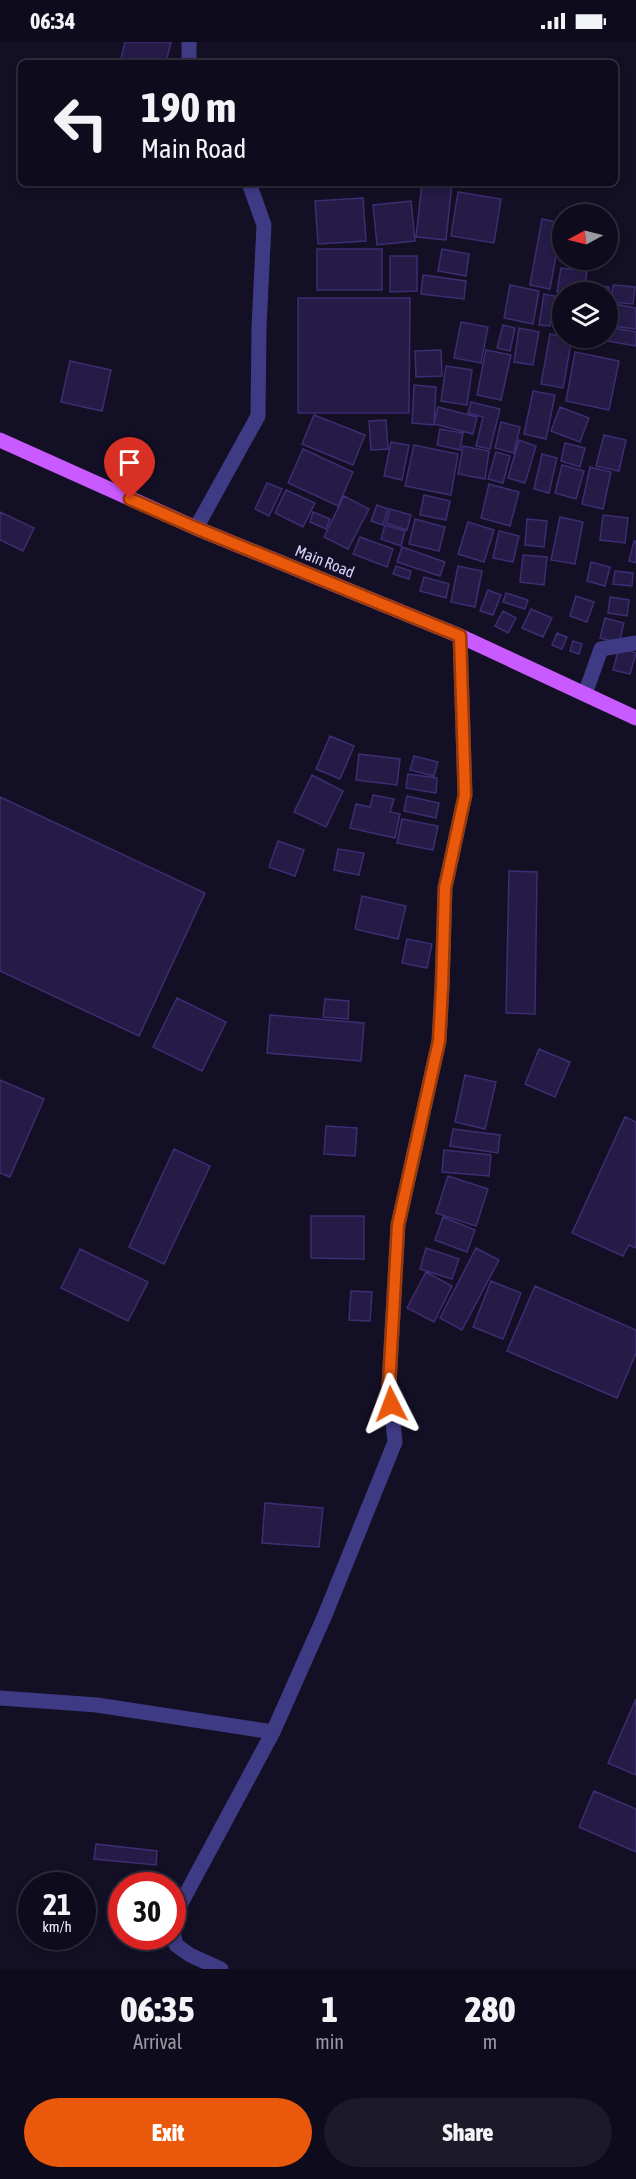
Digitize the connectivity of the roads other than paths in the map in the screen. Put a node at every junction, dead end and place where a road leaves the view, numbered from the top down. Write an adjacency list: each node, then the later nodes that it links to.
1 (189, 42): 2 (street)
2 (189, 60)
3 (250, 186): 5 (street)
4 (0, 440): 5 (main road, Main Road)
5 (196, 528): 6 (main road, Main Road)
6 (460, 636): 8 (main road, Main Road); 11 (street)
7 (636, 643): 8 (street)
8 (585, 694): 9 (main road, Main Road)
9 (636, 718)
10 (0, 1698): 11 (street)
11 (273, 1732): 12 (street)
12 (186, 1894)
13 (183, 1950): 14 (street)
14 (221, 1969)

